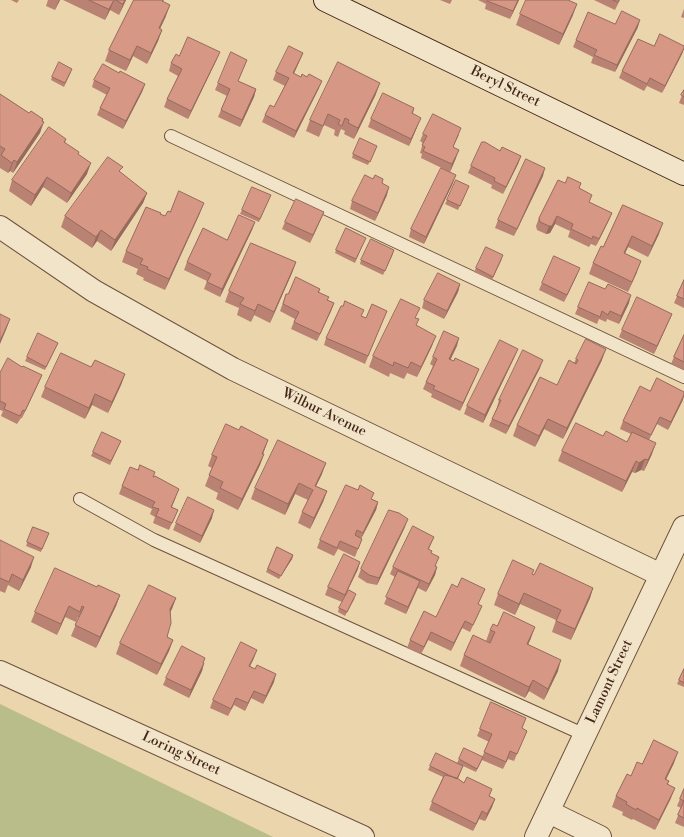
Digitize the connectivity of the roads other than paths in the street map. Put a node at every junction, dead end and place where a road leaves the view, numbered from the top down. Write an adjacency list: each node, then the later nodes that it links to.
1 (325, 0): 3 (street, Beryl Street)
2 (171, 136): 5 (lane)
3 (684, 174)
4 (0, 227): 8 (street, Wilbur Avenue)
5 (684, 377)
6 (80, 499): 10 (lane)
7 (684, 527): 8 (street, Lamont Street)
8 (661, 575): 10 (street, Lamont Street)
9 (0, 672): 12 (street, Loring Street)
10 (585, 735): 11 (street, Lamont Street)
11 (549, 812): 13 (street, Lamont Street); 14 (street)
12 (363, 837)
13 (536, 837)
14 (600, 837)

